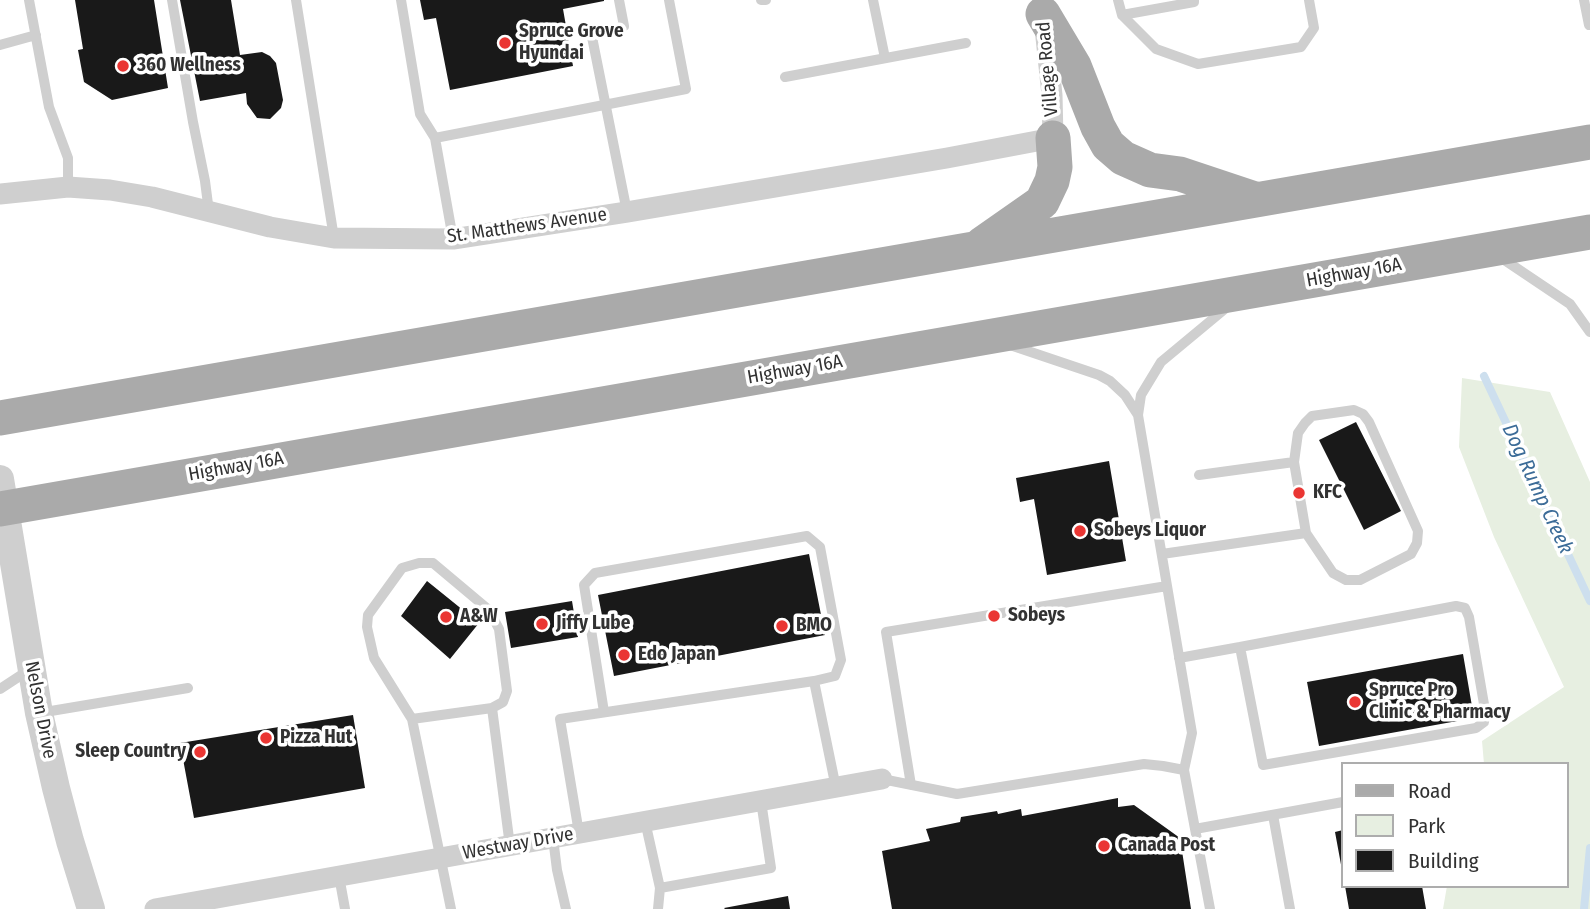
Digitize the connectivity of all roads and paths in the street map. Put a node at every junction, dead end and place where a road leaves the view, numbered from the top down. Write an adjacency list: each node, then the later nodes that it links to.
1 (29, 0): 15 (lane)
2 (172, 0): 27 (lane)
3 (296, 0): 30 (lane)
4 (401, 0): 21 (lane)
5 (619, 0): 20 (lane)
6 (669, 0): 20 (lane)
7 (873, 0): 18 (lane)
8 (1118, 0): 13 (lane)
9 (1194, 0): 13 (lane)
10 (1309, 0): 13 (lane)
11 (1584, 0): 14 (lane)
12 (1042, 7): 22 (street, Village Road); 26 (main road)
13 (1122, 15)
14 (1589, 25)
15 (36, 35): 17 (lane); 24 (lane)
16 (966, 43): 18 (lane)
17 (0, 44)
18 (885, 58): 19 (lane)
19 (785, 77)
20 (606, 104): 21 (lane); 28 (lane)
21 (435, 138): 31 (lane)
22 (1053, 138): 28 (street, St. Matthews Avenue); 32 (main road)
23 (1590, 142): 26 (main road)
24 (68, 187): 25 (street, St. Matthews Avenue); 27 (street, St. Matthews Avenue)
25 (0, 194)
26 (1258, 200): 32 (main road)
27 (209, 212): 30 (street, St. Matthews Avenue)
28 (627, 212): 31 (street, St. Matthews Avenue)
29 (1590, 232): 33 (main road, Highway 16A)
30 (334, 238): 31 (street, St. Matthews Avenue)
31 (453, 239)
32 (975, 249): 38 (main road)
33 (1489, 250): 34 (main road, Highway 16A); 35 (lane)
34 (1244, 293): 36 (main road, Highway 16A); 37 (lane)
35 (1590, 332)
36 (987, 337): 37 (lane); 41 (main road, Highway 16A)
37 (1138, 415): 43 (lane)
38 (0, 418)
39 (1294, 462): 40 (lane); 42 (lane); 42 (lane)
40 (1199, 475)
41 (2, 499): 47 (street, Nelson Drive)
42 (1306, 533): 43 (lane)
43 (1162, 554): 44 (lane)
44 (1167, 586): 46 (lane); 57 (lane)
45 (1240, 647): 45 (lane); 46 (lane)
46 (1179, 658): 55 (lane)
47 (31, 669): 50 (lane); 53 (street, Nelson Drive)
48 (814, 681): 52 (lane); 52 (lane); 58 (lane)
49 (188, 688): 53 (lane)
50 (0, 690)
51 (492, 708): 54 (lane); 54 (lane); 66 (lane)
52 (604, 712): 64 (lane)
53 (39, 713): 70 (street, Nelson Drive)
54 (412, 719): 67 (lane)
55 (1184, 770): 57 (lane); 63 (lane)
56 (882, 779): 57 (lane); 58 (street, Westway Drive)
57 (911, 785)
58 (836, 788): 59 (street, Westway Drive)
59 (761, 801): 62 (street, Westway Drive); 69 (lane)
60 (1342, 802): 61 (lane)
61 (1273, 815): 63 (lane); 77 (lane)
62 (645, 821): 64 (street, Westway Drive); 69 (lane)
63 (1195, 829): 76 (lane)
64 (579, 833): 65 (street, Westway Drive)
65 (553, 838): 66 (street, Westway Drive); 74 (lane)
66 (510, 846): 67 (street, Westway Drive)
67 (441, 858): 68 (street, Westway Drive); 73 (lane)
68 (339, 876): 71 (street, Westway Drive); 72 (lane)
69 (660, 888): 75 (lane)
70 (92, 909)
71 (155, 909)
72 (345, 909)
73 (451, 909)
74 (566, 909)
75 (658, 909)
76 (1210, 909)
77 (1290, 909)

